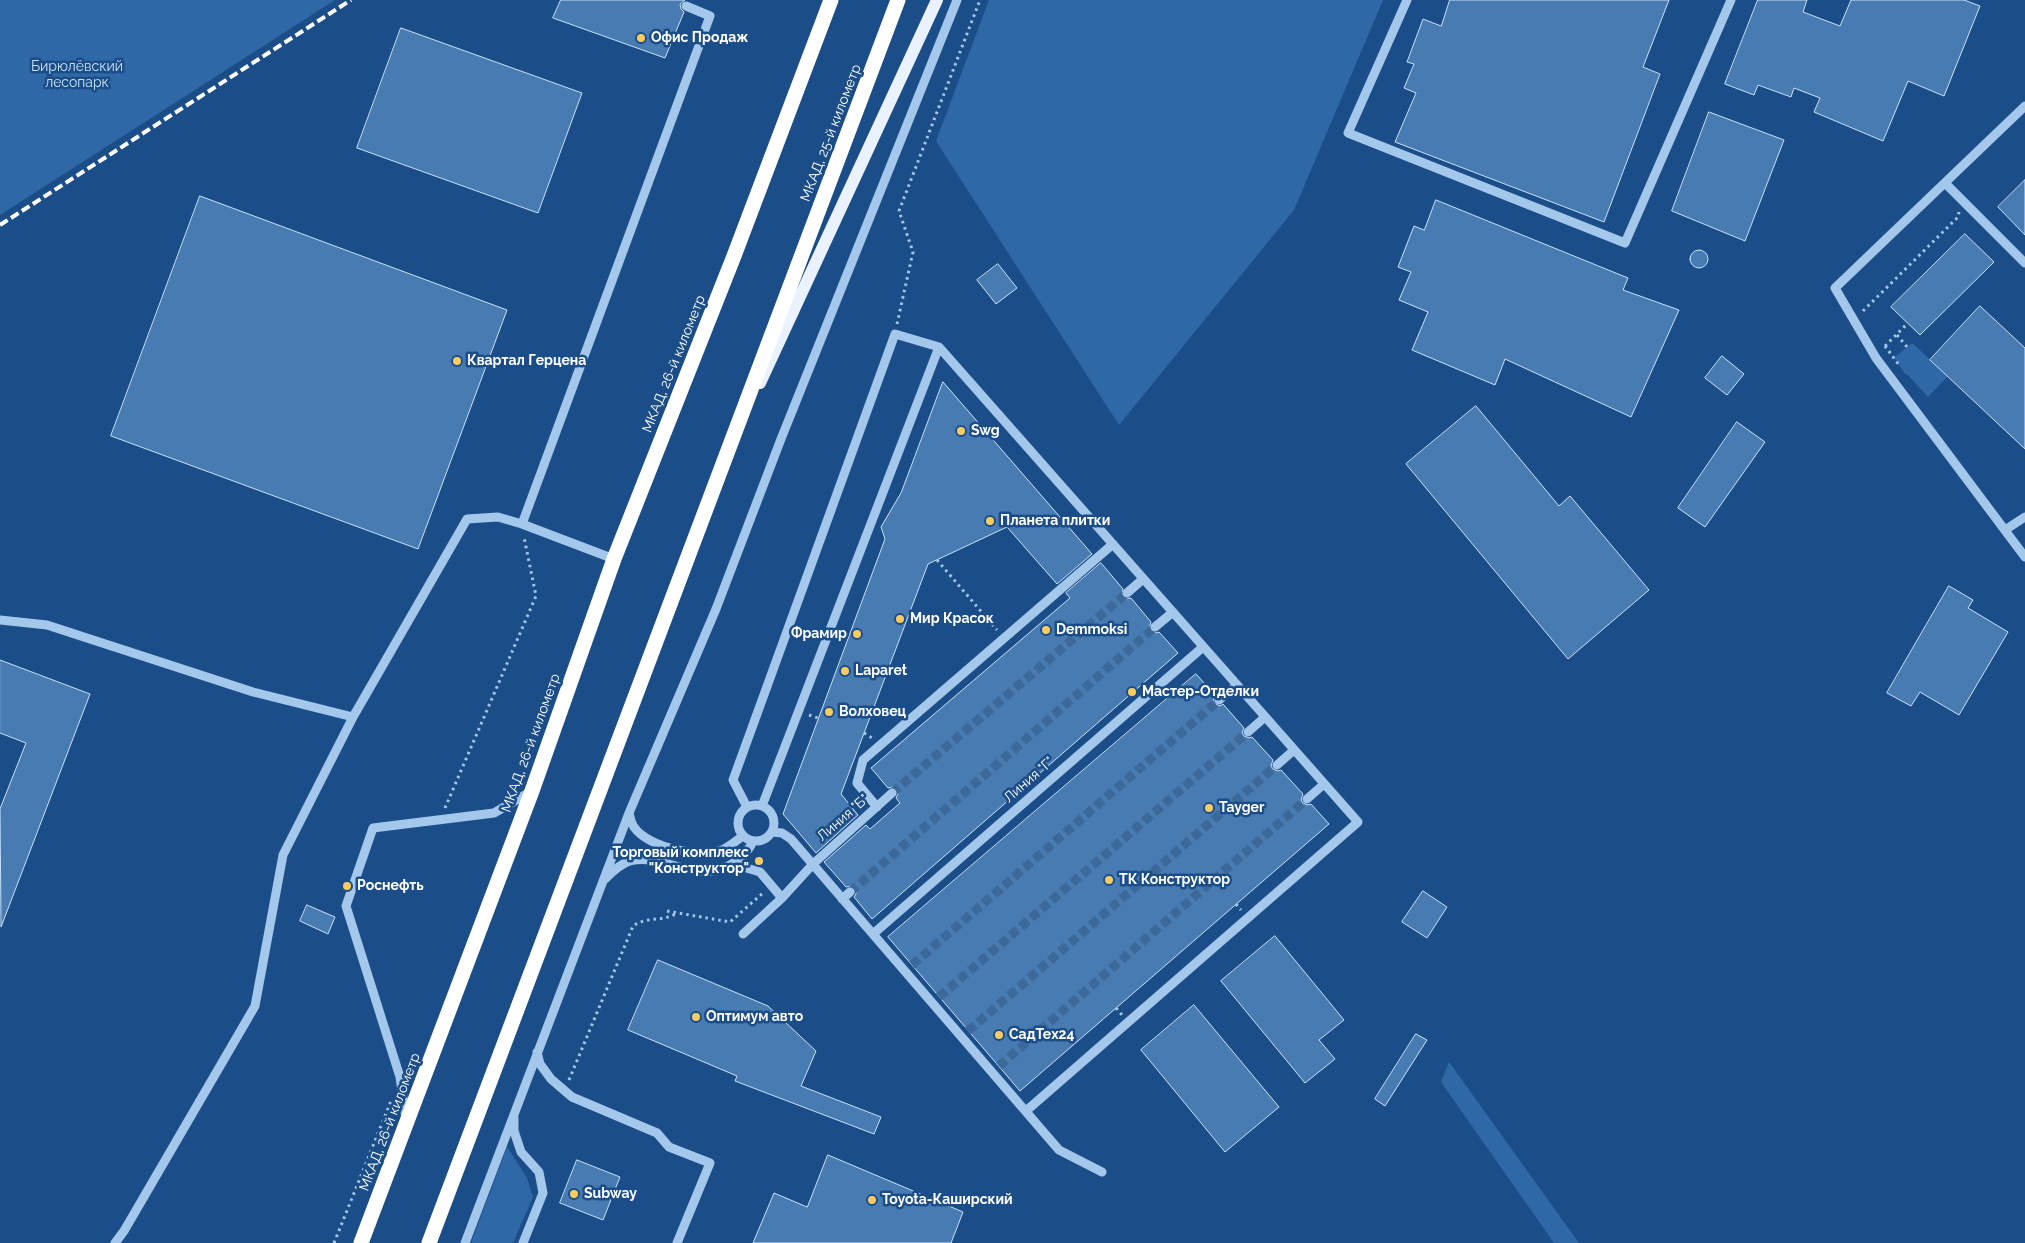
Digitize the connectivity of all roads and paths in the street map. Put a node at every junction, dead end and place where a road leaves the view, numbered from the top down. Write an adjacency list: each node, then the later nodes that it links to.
1 (831, 0): 28 (highway, МКАД, 26-й километр)
2 (898, 0): 22 (highway, МКАД, 25-й километр)
3 (937, 0): 22 (main road)
4 (957, 0): 51 (street)
5 (980, 0): 15 (path)
6 (1407, 0): 7 (street)
7 (1731, 0)
8 (686, 6): 24 (street)
9 (2025, 106): 10 (street)
10 (1945, 183): 12 (street); 25 (street)
11 (1960, 208): 13 (path)
12 (2025, 263)
13 (1861, 313)
14 (1908, 323): 16 (path)
15 (895, 334): 19 (street); 49 (street)
16 (1897, 335): 18 (path); 20 (path)
17 (1880, 340): 18 (path)
18 (1885, 346): 21 (path)
19 (939, 347): 26 (street); 48 (street)
20 (1907, 347)
21 (1902, 370)
22 (726, 458): 77 (highway)
23 (2025, 517): 25 (street)
24 (522, 524): 28 (street); 39 (street); 52 (path)
25 (2005, 530): 27 (street)
26 (1113, 544): 30 (street); 35 (street)
27 (2024, 555)
28 (614, 559): 45 (highway, МКАД, 26-й километр)
29 (937, 560): 35 (path)
30 (1143, 579): 31 (street); 32 (street)
31 (1127, 593)
32 (1172, 612): 34 (street); 36 (street)
33 (0, 620): 39 (street)
34 (1155, 627)
35 (1004, 637): 50 (street)
36 (1203, 647): 37 (street); 66 (street, Линия "Г")
37 (1237, 685): 38 (street); 40 (street)
38 (1220, 700)
39 (353, 717): 74 (street)
40 (1265, 717): 41 (street); 42 (street)
41 (1248, 732)
42 (1294, 750): 43 (street); 44 (street)
43 (1277, 765)
44 (1324, 784): 47 (street); 70 (street)
45 (532, 791): 52 (street); 72 (highway, МКАД, 26-й километр)
46 (892, 794): 50 (street, Линия "Б")
47 (1307, 799)
48 (762, 806): 49 (street); 53 (street)
49 (746, 807): 54 (street)
50 (877, 808): 57 (street, Линия "Б")
51 (629, 813): 54 (street); 58 (street)
52 (440, 820): 68 (street)
53 (772, 832): 55 (street); 57 (street)
54 (743, 836): 55 (street)
55 (753, 842): 56 (street)
56 (733, 864): 58 (street); 59 (street)
57 (812, 864): 61 (street, Линия "Б"); 62 (street)
58 (602, 883): 67 (street)
59 (771, 885): 61 (street); 64 (path)
60 (850, 892): 62 (street)
61 (782, 898): 65 (street, Линия "Б")
62 (842, 899): 66 (street)
63 (667, 911): 64 (path)
64 (677, 913): 69 (path)
65 (743, 934)
66 (873, 934): 70 (street)
67 (537, 1052): 69 (street); 71 (street)
68 (400, 1077): 72 (street); 75 (path)
69 (565, 1091): 80 (street)
70 (1026, 1111): 73 (street)
71 (514, 1112): 78 (street); 79 (street)
72 (406, 1124): 76 (highway, МКАД, 26-й километр)
73 (1102, 1172)
74 (115, 1243)
75 (334, 1243)
76 (362, 1243)
77 (429, 1243)
78 (465, 1243)
79 (523, 1243)
80 (677, 1243)

